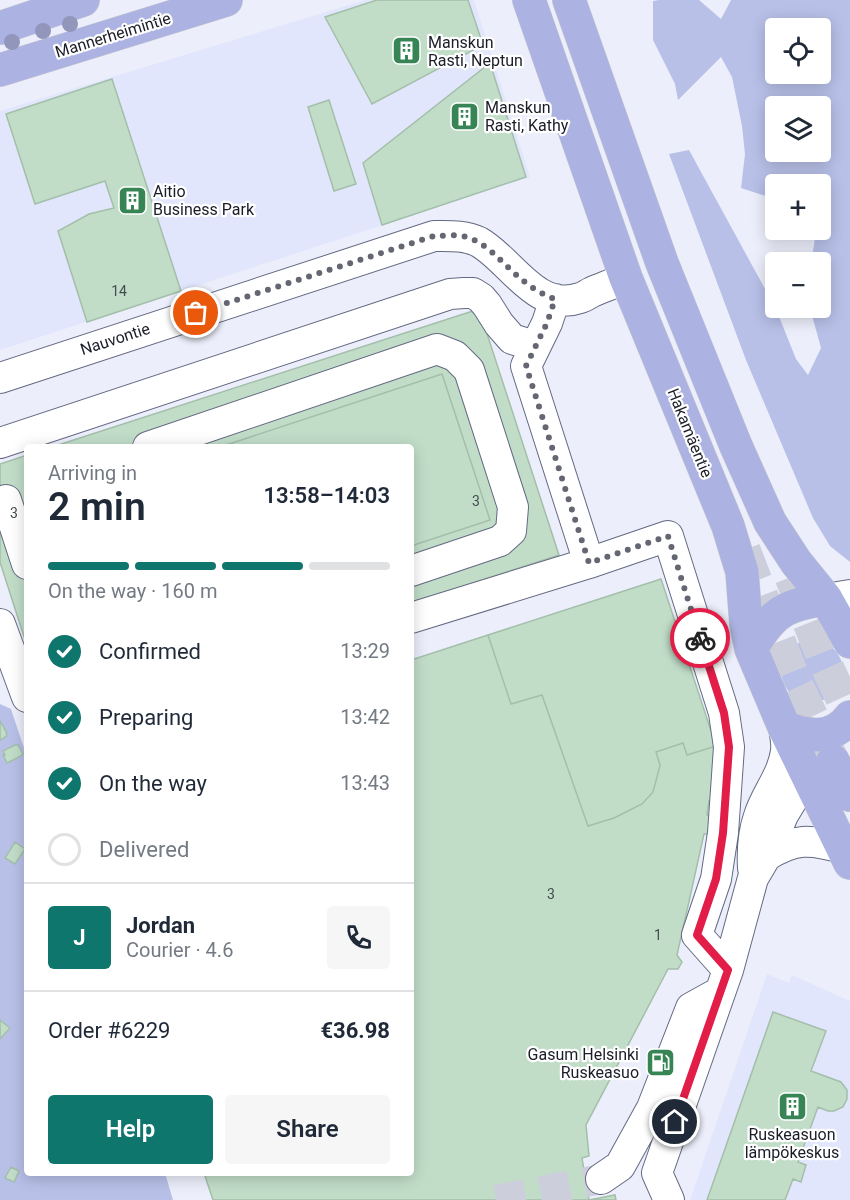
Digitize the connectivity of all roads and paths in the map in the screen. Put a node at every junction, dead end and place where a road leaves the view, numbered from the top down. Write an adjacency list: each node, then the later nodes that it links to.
1 (83, 0): 5 (main road)
2 (226, 0): 6 (main road, Mannerheimintie)
3 (529, 0): 8 (main road, Hakamäentie)
4 (569, 0): 7 (main road)
5 (0, 28)
6 (0, 70)
7 (662, 263): 8 (main road); 18 (main road)
8 (626, 278): 9 (street); 22 (main road, Hakamäentie)
9 (555, 299): 10 (street); 11 (street, Nauvontie)
10 (535, 346): 12 (street); 16 (street)
11 (0, 378)
12 (0, 443)
13 (157, 444): 17 (street)
14 (11, 497): 15 (street)
15 (24, 551)
16 (589, 563): 19 (street); 30 (street)
17 (414, 570)
18 (838, 597): 21 (main road); 22 (main road)
19 (414, 617)
20 (0, 624): 23 (street)
21 (850, 642)
22 (751, 649): 25 (main road, Hakamäentie)
23 (24, 689)
24 (846, 722): 25 (main road); 26 (main road)
25 (784, 727): 26 (main road, Hakamäentie); 29 (street)
26 (820, 768): 27 (main road, Hakamäentie); 28 (main road, Hakamäentie); 29 (street)
27 (850, 795)
28 (846, 856): 29 (street)
29 (760, 867): 30 (street)
30 (724, 981): 31 (street); 31 (street)
31 (657, 1173): 32 (street)
32 (669, 1200)

